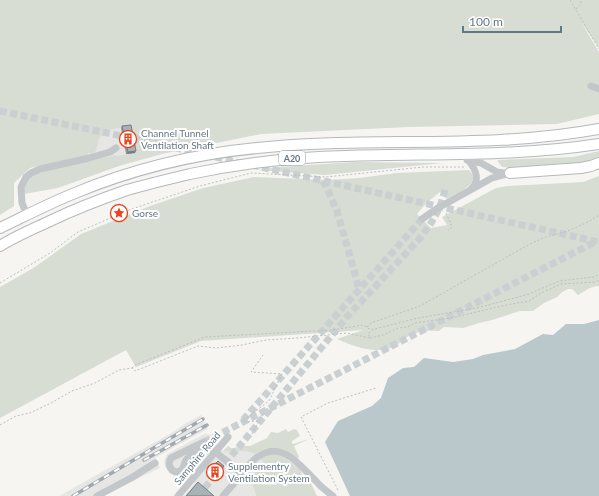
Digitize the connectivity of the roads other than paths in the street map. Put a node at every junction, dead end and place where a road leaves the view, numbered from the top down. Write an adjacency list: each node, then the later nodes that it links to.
1 (591, 86): 2 (lane)
2 (599, 89)
3 (599, 129): 11 (highway, A20)
4 (599, 144): 6 (highway, A20)
5 (116, 148): 11 (lane)
6 (396, 154): 7 (highway, A20); 14 (highway, A20)
7 (467, 163): 9 (lane); 10 (lane)
8 (599, 163): 9 (highway)
9 (510, 173): 10 (lane)
10 (468, 192): 12 (lane)
11 (27, 215): 13 (highway, A20)
12 (422, 219)
13 (0, 228)
14 (0, 246)
15 (229, 435): 20 (lane, Samphire Road, bridge)
16 (204, 442): 18 (lane)
17 (155, 463): 19 (lane)
18 (242, 474): 21 (lane); 22 (lane)
19 (95, 494)
20 (178, 496)
21 (223, 496)
22 (332, 496)

